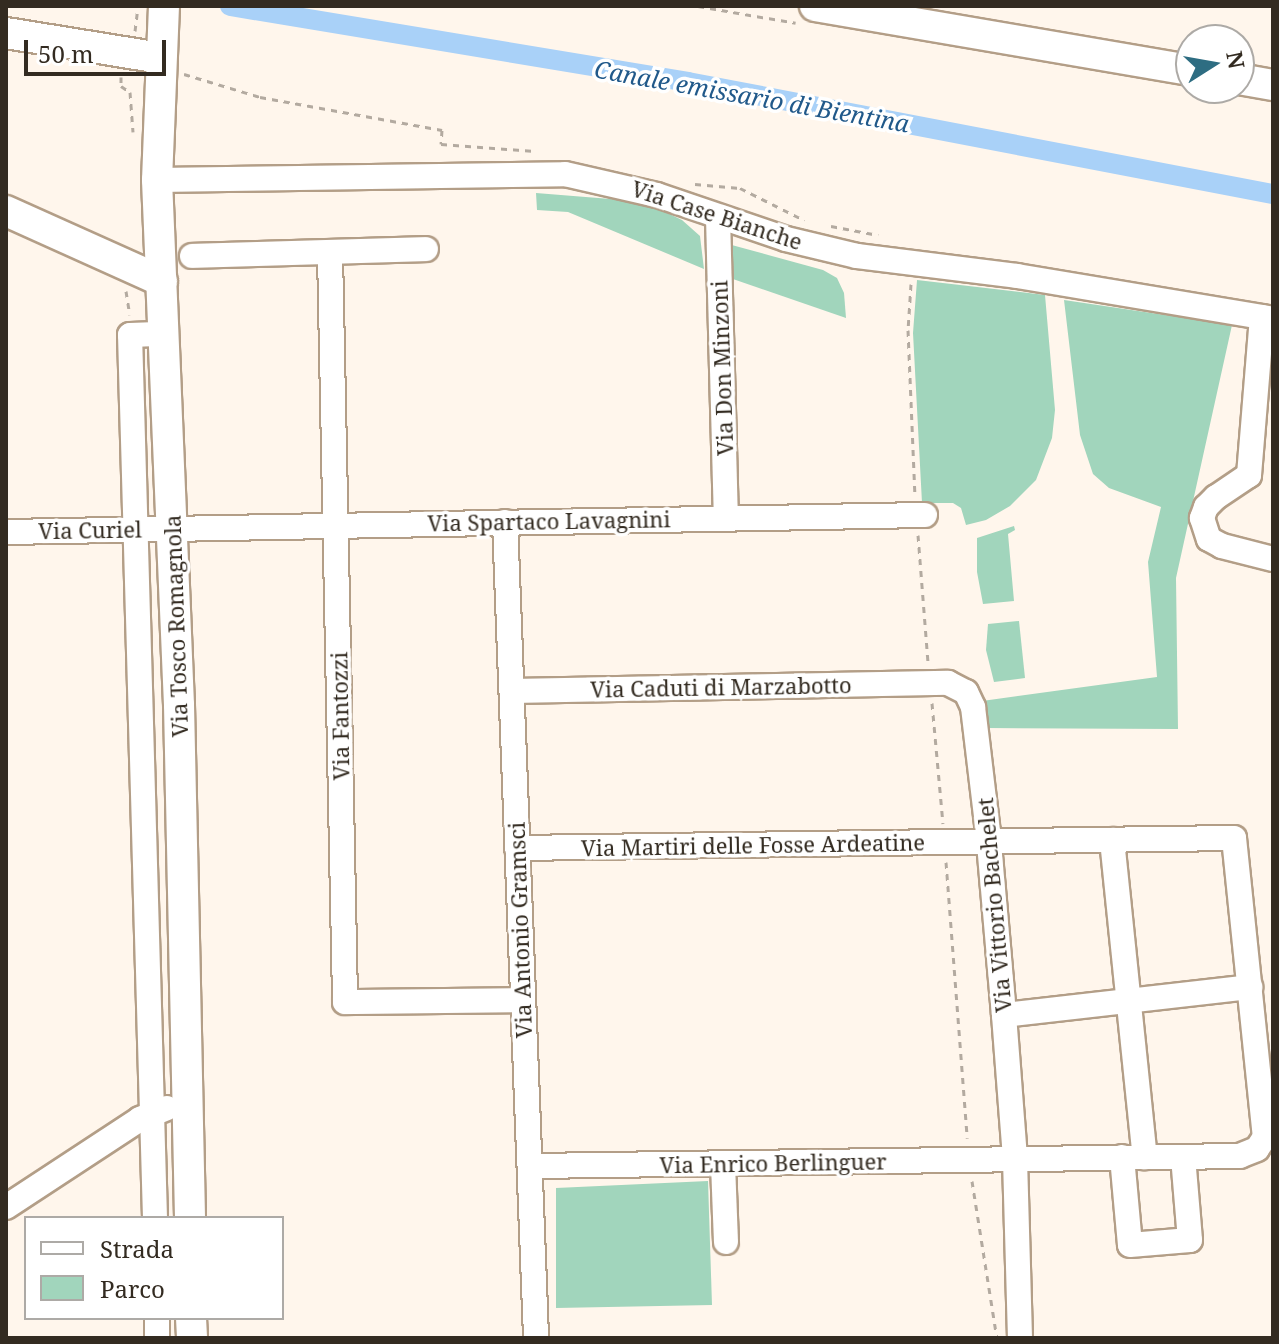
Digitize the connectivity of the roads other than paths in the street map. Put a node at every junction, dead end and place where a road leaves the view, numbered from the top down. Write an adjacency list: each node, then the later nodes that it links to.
1 (815, 6): 4 (main road)
2 (6, 33): 3 (main road)
3 (159, 41): 5 (main road, Via Tosco Romagnola)
4 (1175, 67)
5 (157, 180): 7 (street, Via Case Bianche); 11 (main road, Via Tosco Romagnola)
6 (6, 211): 11 (main road)
7 (718, 217): 12 (street, Via Case Bianche); 15 (street, Via Don Minzoni)
8 (426, 249): 9 (street)
9 (330, 252): 10 (street); 17 (street, Via Fantozzi)
10 (192, 256)
11 (162, 281): 13 (main road, Via Tosco Romagnola)
12 (1267, 318): 21 (street)
13 (164, 334): 18 (main road, Via Tosco Romagnola); 19 (street)
14 (921, 515): 15 (street, Via Spartaco Lavagnini)
15 (726, 518): 16 (street, Via Spartaco Lavagnini)
16 (505, 522): 17 (street, Via Spartaco Lavagnini); 23 (street, Via Antonio Gramsci)
17 (337, 526): 18 (street, Via Spartaco Lavagnini); 32 (street, Via Fantozzi)
18 (173, 528): 19 (street, Via Curiel); 24 (main road, Via Tosco Romagnola)
19 (133, 529): 20 (street, Via Curiel); 25 (street)
20 (6, 532)
21 (1273, 559)
22 (930, 683): 23 (street, Via Caduti di Marzabotto); 27 (street, Via Vittorio Bachelet)
23 (512, 691): 28 (street, Via Antonio Gramsci)
24 (179, 705): 25 (street); 29 (main road, Via Tosco Romagnola)
25 (139, 706): 30 (street)
26 (1112, 840): 27 (street, Via Martiri delle Fosse Ardeatine); 31 (street, Via Martiri delle Fosse Ardeatine); 33 (street)
27 (989, 842): 28 (street, Via Martiri delle Fosse Ardeatine); 34 (street, Via Vittorio Bachelet)
28 (517, 848): 32 (street, Via Antonio Gramsci)
29 (183, 870): 30 (street); 35 (main road, Via Tosco Romagnola)
30 (144, 871): 36 (street)
31 (1250, 987): 33 (street); 38 (street, Via Enrico Berlinguer)
32 (523, 1000): 41 (street, Via Antonio Gramsci)
33 (1127, 1001): 34 (street); 37 (street)
34 (1004, 1015): 39 (street, Via Vittorio Bachelet)
35 (188, 1107): 36 (street); 44 (main road, Via Tosco Romagnola)
36 (154, 1112): 42 (street); 43 (street)
37 (1134, 1157): 38 (street, Via Enrico Berlinguer); 38 (street); 39 (street, Via Enrico Berlinguer)
38 (1183, 1157)
39 (1015, 1159): 40 (street, Via Enrico Berlinguer); 47 (street, Via Vittorio Bachelet)
40 (723, 1164): 41 (street, Via Enrico Berlinguer); 45 (street)
41 (531, 1166): 46 (street, Via Antonio Gramsci)
42 (6, 1207)
43 (155, 1216)
44 (190, 1216)
45 (726, 1242)
46 (536, 1338)
47 (1020, 1338)

